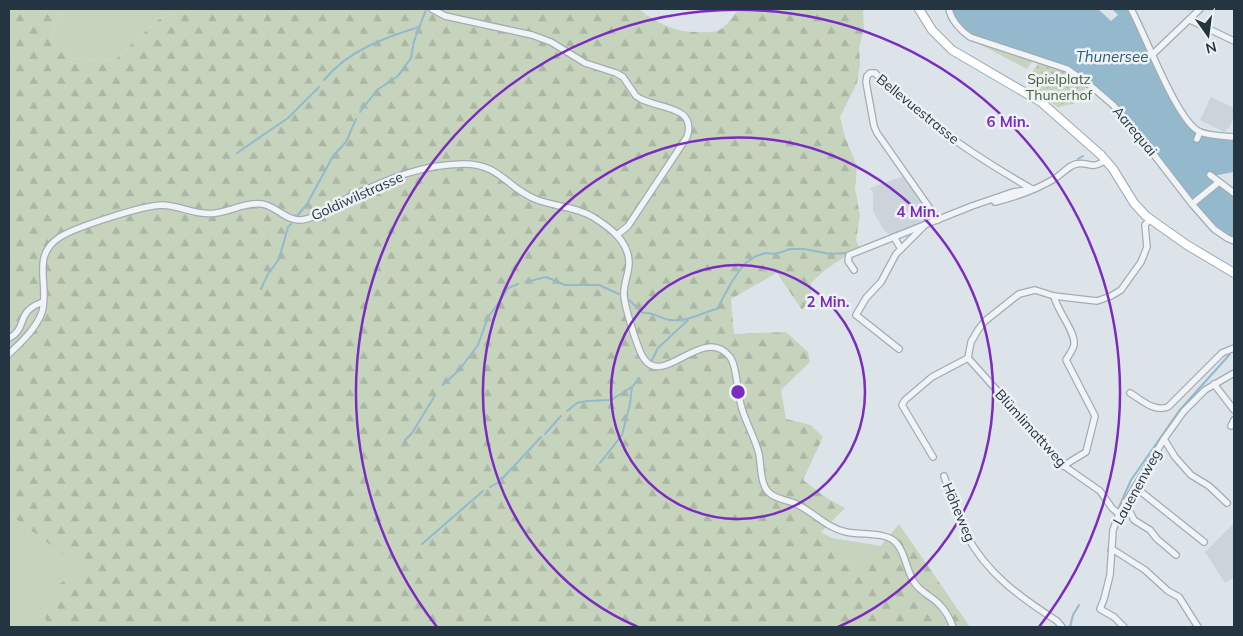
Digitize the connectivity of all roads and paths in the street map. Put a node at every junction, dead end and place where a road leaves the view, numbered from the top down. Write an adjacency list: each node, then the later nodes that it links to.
1 (434, 9): 21 (street)
2 (919, 9): 12 (main road)
3 (948, 9): 17 (street, Aarequai)
4 (1131, 9): 8 (street)
5 (1200, 9): 6 (street)
6 (1190, 20): 7 (street); 8 (street)
7 (1234, 41)
8 (1153, 54): 9 (street)
9 (1200, 132): 10 (street); 11 (street)
10 (1234, 136)
11 (1197, 139)
12 (1106, 160): 15 (street); 18 (main road)
13 (1210, 175): 14 (street)
14 (1218, 183): 16 (street); 17 (street)
15 (1032, 189): 19 (street); 19 (street, Bellevuestrasse)
16 (1234, 194)
17 (1194, 203): 23 (street, Aarequai)
18 (1150, 218): 25 (main road); 29 (street)
19 (938, 220): 20 (street)
20 (926, 225): 22 (street); 24 (street)
21 (617, 235): 30 (street, Goldiwilstrasse); 51 (street, Goldiwilstrasse)
22 (894, 237): 24 (street); 26 (street)
23 (1234, 241)
24 (901, 249): 33 (street)
25 (1227, 268): 27 (main road); 28 (main road)
26 (854, 270)
27 (1234, 273)
28 (1234, 280)
29 (1054, 296): 35 (street); 42 (street)
30 (43, 302): 31 (street); 34 (street, Goldiwilstrasse)
31 (9, 338)
32 (1234, 348): 38 (street)
33 (899, 349)
34 (9, 354)
35 (968, 358): 41 (street); 42 (street, Blümlimattweg)
36 (1234, 373): 37 (street, Lauenenweg)
37 (1214, 384): 39 (street); 40 (street, Lauenenweg)
38 (1130, 393)
39 (1234, 410)
40 (1164, 439): 44 (street, Lauenenweg); 46 (street)
41 (933, 457)
42 (1063, 466): 47 (street, Blümlimattweg)
43 (944, 476): 52 (street, Höheweg)
44 (1135, 487): 45 (street, Lauenenweg); 48 (street)
45 (1125, 502): 47 (street, Lauenenweg); 50 (street)
46 (1227, 503)
47 (1119, 514): 49 (street, Lauenenweg)
48 (1204, 542)
49 (1112, 549): 53 (street, Lauenenweg); 54 (street)
50 (1176, 555)
51 (953, 627)
52 (1062, 627)
53 (1124, 627)
54 (1198, 627)

